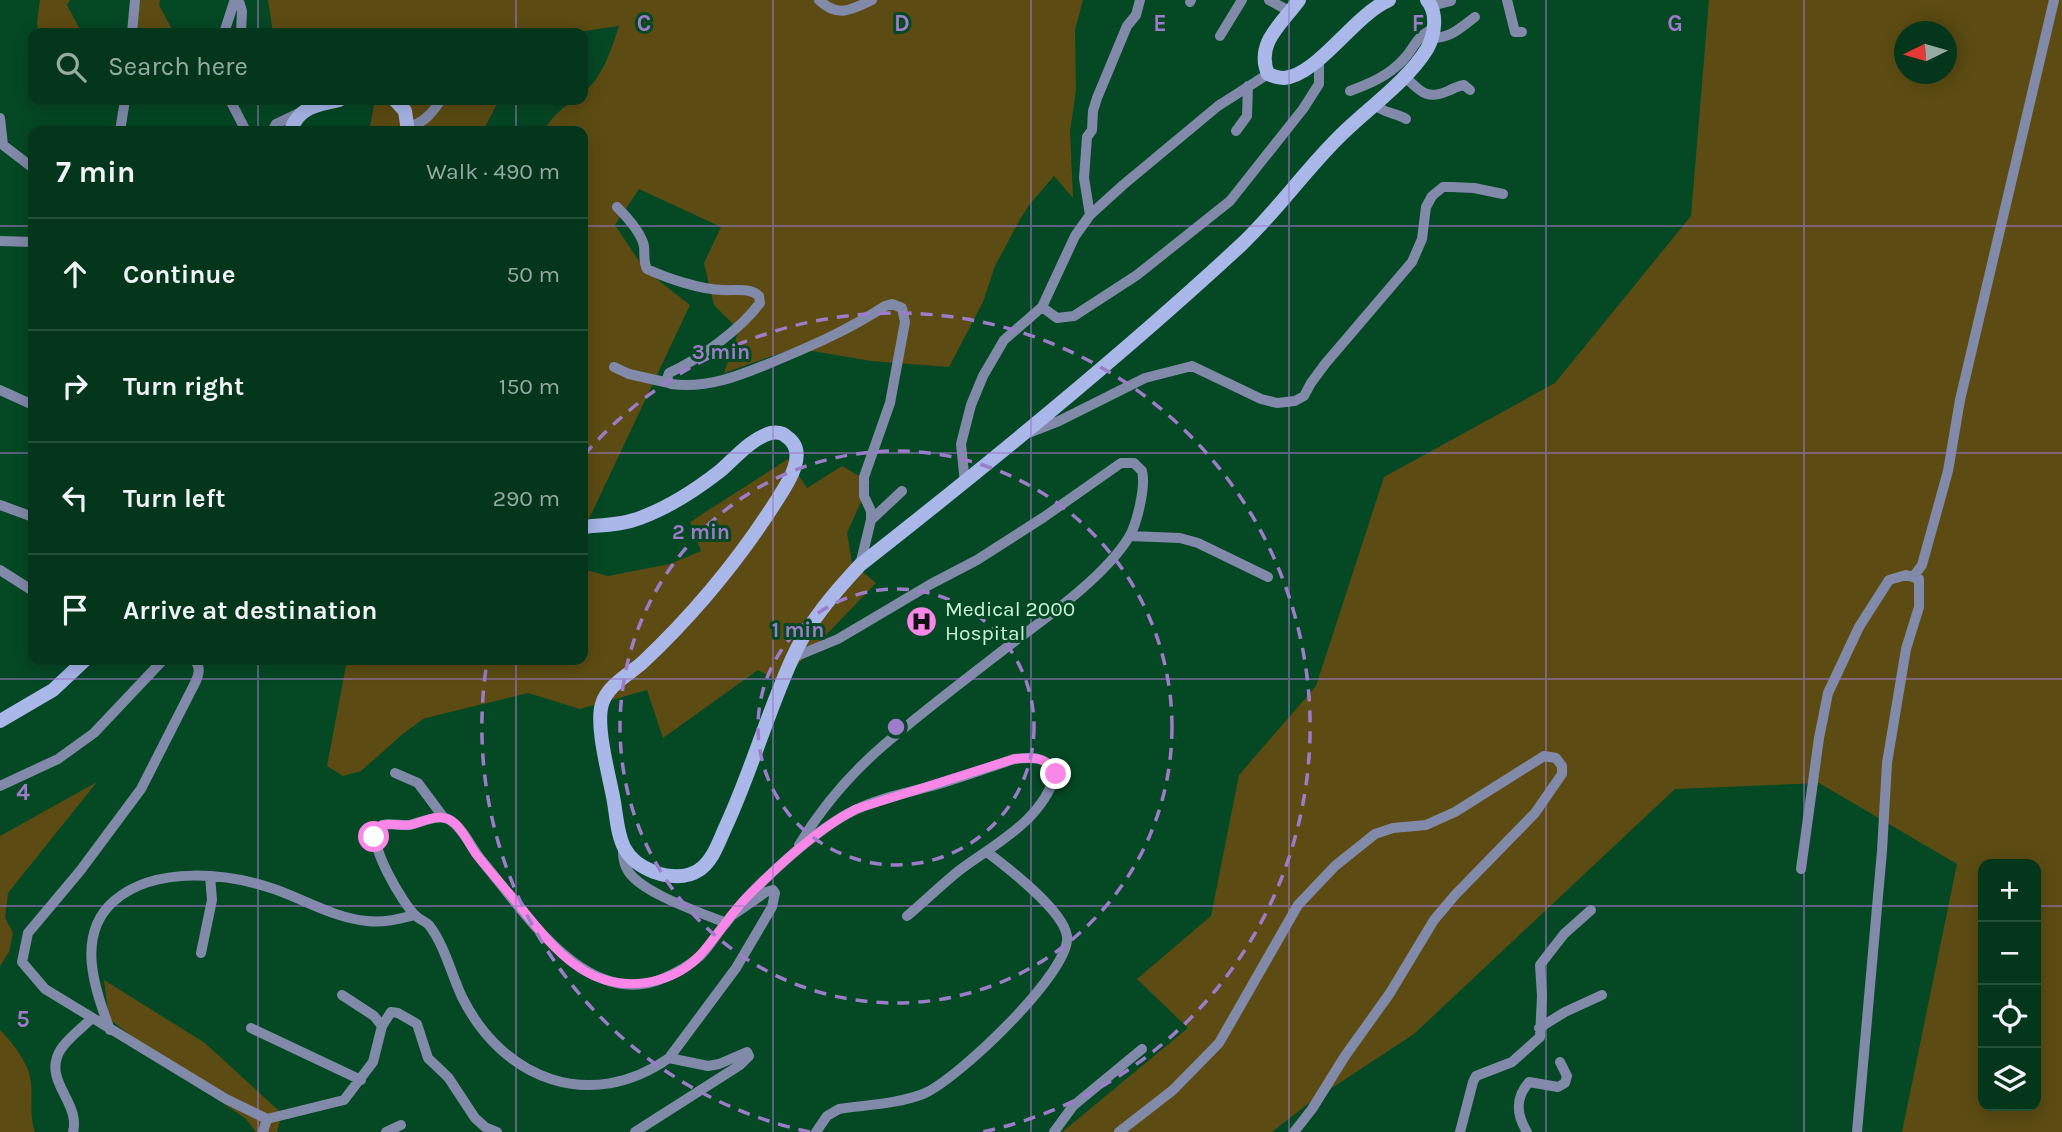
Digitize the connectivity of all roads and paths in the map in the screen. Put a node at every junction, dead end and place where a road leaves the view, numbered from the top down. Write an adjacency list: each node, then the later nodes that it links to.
1 (135, 0): 14 (street)
2 (819, 0): 3 (street)
3 (872, 0)
4 (1140, 0): 46 (street)
5 (1242, 0): 19 (street)
6 (1269, 0): 12 (street)
7 (1389, 0): 20 (street)
8 (1507, 0): 17 (street)
9 (2053, 0): 65 (street)
10 (1451, 1): 11 (street)
11 (1429, 3): 18 (street)
12 (1294, 4): 21 (street)
13 (1475, 17): 18 (street)
14 (132, 28)
15 (226, 28): 16 (street)
16 (241, 28)
17 (1522, 32)
18 (1433, 33): 22 (street); 25 (street)
19 (1220, 36)
20 (1319, 58): 21 (street); 49 (street)
21 (1268, 74): 23 (street)
22 (1404, 76): 24 (street); 26 (street)
23 (1248, 86): 41 (street); 46 (street)
24 (1469, 90)
25 (1350, 91)
26 (1374, 104): 34 (street); 54 (street)
27 (124, 105): 35 (street)
28 (233, 105): 36 (street)
29 (321, 105): 32 (street)
30 (400, 105): 39 (street)
31 (438, 105): 40 (street)
32 (299, 113): 37 (street); 38 (street)
33 (0, 118): 42 (street)
34 (1406, 119)
35 (121, 126)
36 (243, 126)
37 (275, 126)
38 (292, 126)
39 (408, 126)
40 (415, 126)
41 (1237, 131)
42 (2, 147): 43 (street)
43 (28, 165)
44 (1503, 194): 54 (street)
45 (617, 207): 51 (street)
46 (1090, 215): 49 (street)
47 (0, 241): 48 (street)
48 (28, 242)
49 (1042, 307): 55 (street)
50 (614, 368): 51 (street)
51 (669, 383): 59 (street)
52 (0, 390): 53 (street)
53 (28, 403)
54 (1022, 435): 55 (street)
55 (965, 483): 62 (street)
56 (901, 491): 59 (street)
57 (0, 505): 58 (street)
58 (28, 515)
59 (871, 520): 62 (street)
60 (588, 527): 75 (street)
61 (1130, 536): 64 (street); 67 (street); 77 (street)
62 (860, 565): 67 (street)
63 (0, 570): 66 (street)
64 (1268, 577)
65 (1913, 577): 78 (street); 109 (street)
66 (28, 588)
67 (792, 658): 75 (street)
68 (80, 665): 71 (street)
69 (158, 665): 73 (street)
70 (198, 665): 87 (street)
71 (0, 721)
72 (395, 773): 74 (street)
73 (0, 786)
74 (444, 818): 81 (street); 83 (street)
75 (623, 848): 83 (street)
76 (987, 852): 77 (street); 82 (street); 103 (street)
77 (794, 853): 83 (street)
78 (1801, 869)
79 (210, 876): 81 (street); 84 (street); 91 (street)
80 (1591, 910): 90 (street)
81 (415, 915): 93 (street)
82 (907, 916)
83 (728, 920): 93 (street)
84 (201, 953)
85 (342, 995): 88 (street)
86 (1601, 995): 90 (street)
87 (92, 1018): 91 (street); 98 (street)
88 (382, 1026): 95 (street); 101 (street)
89 (251, 1028): 95 (street)
90 (1539, 1028): 107 (street)
91 (110, 1030): 96 (street)
92 (1142, 1049): 104 (street)
93 (669, 1058): 102 (street)
94 (1560, 1062): 108 (street)
95 (361, 1080): 96 (street)
96 (267, 1119): 99 (street)
97 (401, 1125): 100 (street)
98 (73, 1132)
99 (263, 1132)
100 (386, 1132)
101 (497, 1132)
102 (635, 1132)
103 (816, 1132)
104 (1054, 1132)
105 (1119, 1132): 106 (street)
106 (1294, 1132)
107 (1460, 1132)
108 (1527, 1132)
109 (1857, 1132)

